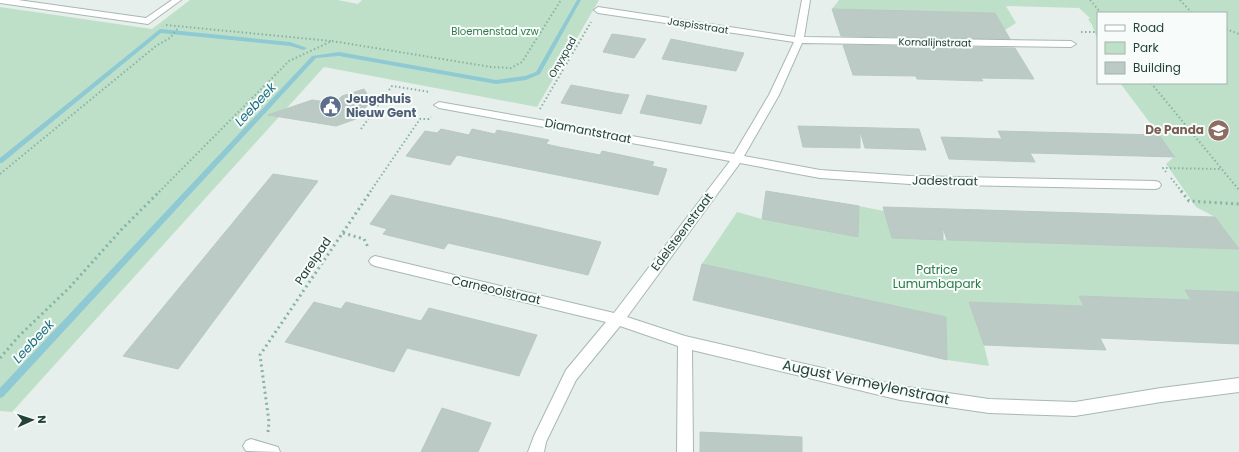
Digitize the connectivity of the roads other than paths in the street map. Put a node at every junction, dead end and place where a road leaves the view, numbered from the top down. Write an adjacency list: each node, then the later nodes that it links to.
1 (0, 0): 2 (street)
2 (177, 0)
3 (806, 0): 5 (street, Edelsteenstraat)
4 (598, 10): 5 (street, Jaspisstraat)
5 (799, 40): 6 (street, Kornalijnstraat); 8 (street, Edelsteenstraat)
6 (1071, 44)
7 (439, 105): 8 (street, Diamantstraat)
8 (737, 159): 9 (street, Jadestraat); 11 (street, Edelsteenstraat)
9 (1155, 185)
10 (375, 261): 11 (street, Carneoolstraat)
11 (618, 319): 12 (street, August Vermeylenstraat); 14 (street, Edelsteenstraat)
12 (684, 342): 13 (street, August Vermeylenstraat); 15 (street)
13 (1239, 385)
14 (536, 452)
15 (685, 452)

